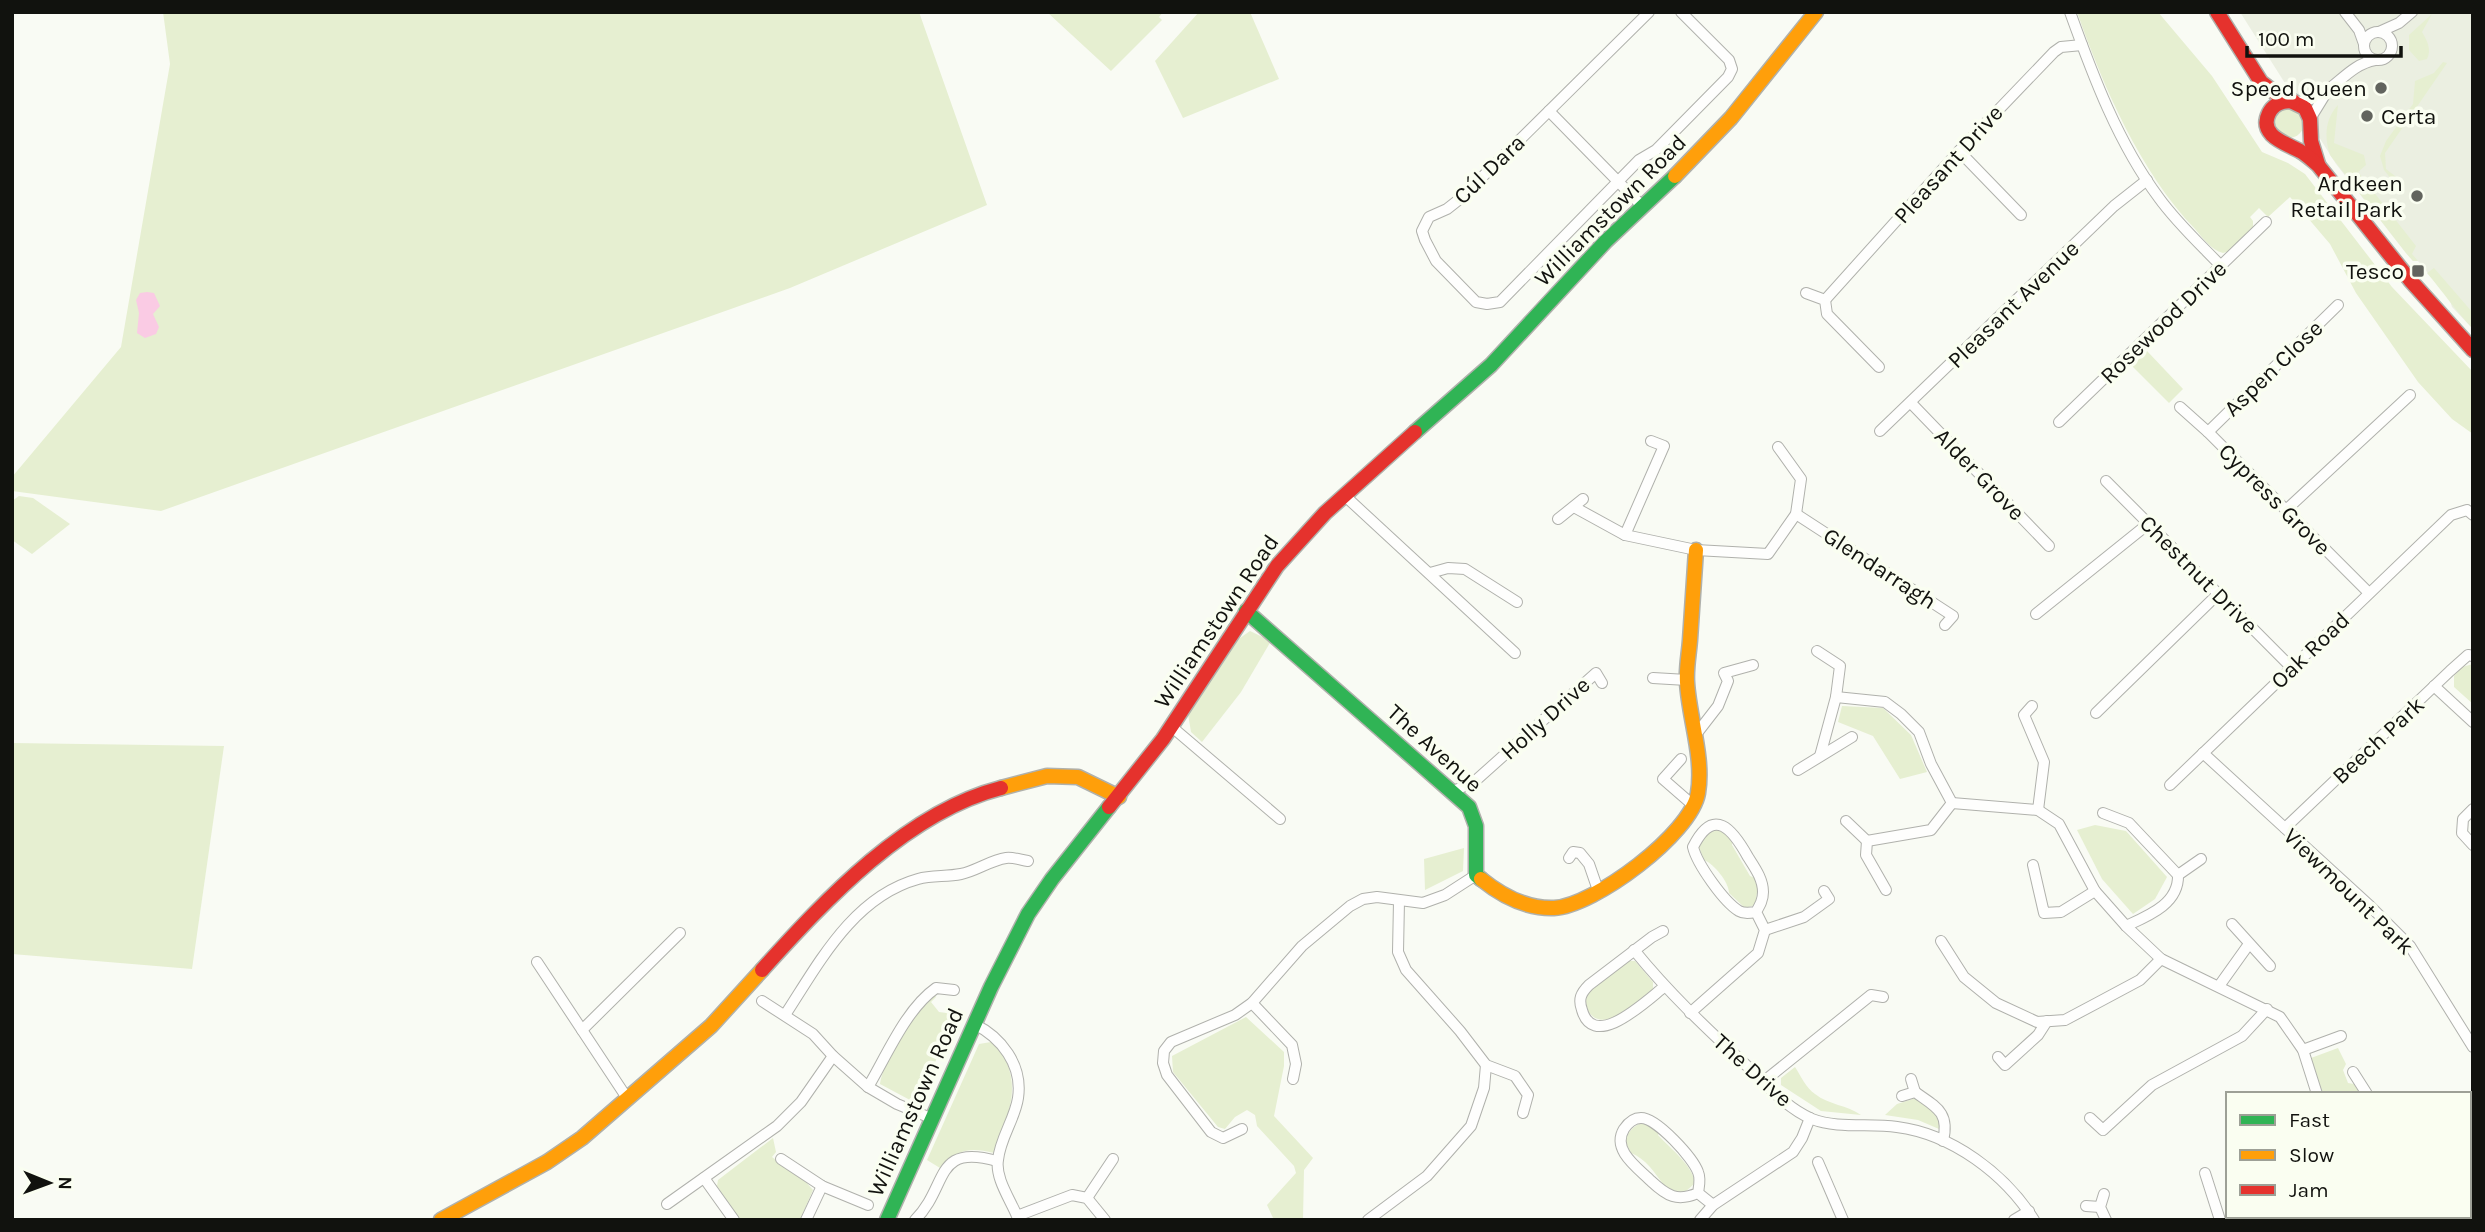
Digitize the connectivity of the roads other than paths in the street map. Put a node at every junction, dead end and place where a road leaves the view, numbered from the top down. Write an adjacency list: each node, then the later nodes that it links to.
1 (1649, 12): 19 (street, Cúl Dara)
2 (1681, 12): 26 (street, Cúl Dara)
3 (1816, 12): 27 (street, Williamstown Road)
4 (2070, 12): 12 (street)
5 (2217, 12): 16 (street)
6 (2345, 12): 9 (street)
7 (2412, 12): 8 (street)
8 (2399, 23): 10 (street); 11 (street)
9 (2355, 24): 10 (street); 13 (street)
10 (2377, 32): 11 (street); 13 (street)
11 (2392, 42): 14 (street)
12 (2082, 45): 23 (street, Pleasant Drive); 25 (street)
13 (2364, 46): 14 (street); 15 (street)
14 (2375, 60): 15 (street)
15 (2356, 68): 17 (street)
16 (2260, 82): 18 (street); 20 (street)
17 (2327, 93): 18 (street); 21 (street)
18 (2294, 101): 20 (street); 21 (street)
19 (1549, 111): 26 (street); 26 (street, Cúl Dara)
20 (2266, 121): 22 (street)
21 (2310, 122): 22 (street); 24 (street)
22 (2285, 145): 24 (street)
23 (1959, 151): 28 (street); 32 (street, Pleasant Drive)
24 (2318, 165): 34 (street)
25 (2147, 180): 30 (street); 37 (street, Pleasant Avenue)
26 (1618, 181): 27 (street)
27 (1643, 207): 45 (street, Williamstown Road)
28 (2021, 215)
29 (2266, 222): 30 (street, Rosewood Drive)
30 (2221, 266): 39 (street, Rosewood Drive)
31 (1806, 293): 32 (street)
32 (1825, 300): 35 (street)
33 (2339, 305): 41 (street, Aspen Close)
34 (2473, 351)
35 (1879, 367)
36 (2410, 395): 48 (street)
37 (1911, 403): 40 (street, Pleasant Avenue); 54 (street, Alder Grove)
38 (2180, 407): 41 (street, Cypress Grove)
39 (2059, 422)
40 (1880, 431)
41 (2208, 432): 48 (street, Cypress Grove)
42 (1651, 441): 53 (street)
43 (1778, 447): 49 (street)
44 (2106, 481): 52 (street, Chestnut Drive)
45 (1344, 495): 56 (street); 60 (street, Williamstown Road)
46 (1583, 499): 47 (street)
47 (1574, 507): 51 (street); 53 (street)
48 (2286, 510): 57 (street, Cypress Grove)
49 (1796, 514): 55 (street); 62 (street, Glendarragh)
50 (2473, 515): 57 (street, Oak Road)
51 (1558, 519)
52 (2148, 524): 58 (street, Chestnut Drive); 61 (street)
53 (1625, 535): 55 (street)
54 (2049, 546)
55 (1696, 550): 69 (street)
56 (1430, 573): 59 (street); 64 (street)
57 (2369, 593): 67 (street, Oak Road)
58 (2218, 594): 67 (street, Chestnut Drive); 74 (street)
59 (1517, 602)
60 (1246, 611): 76 (street, Williamstown Road); 84 (street, The Avenue)
61 (2036, 614)
62 (1945, 625)
63 (1817, 651): 72 (street)
64 (1515, 653)
65 (2473, 656): 71 (street, Beech Park)
66 (1753, 665): 77 (street)
67 (2292, 668): 79 (street, Oak Road)
68 (1653, 678): 69 (street)
69 (1687, 680): 77 (street)
70 (1602, 683): 84 (street, Holly Drive)
71 (2434, 686): 75 (street); 93 (street, Beech Park)
72 (1836, 697): 80 (street); 86 (street)
73 (2032, 705): 89 (street)
74 (2096, 713)
75 (2473, 722)
76 (1172, 727): 85 (street, Williamstown Road); 91 (street)
77 (1694, 737): 87 (street)
78 (1852, 737): 80 (street)
79 (2203, 753): 83 (street, Oak Road); 93 (street, Viewmount Park)
80 (1820, 756): 82 (street)
81 (1681, 759): 87 (street)
82 (1798, 770)
83 (2170, 785)
84 (1451, 792): 101 (street, The Avenue)
85 (1119, 797): 131 (street, Williamstown Road); 148 (street)
86 (1952, 803): 89 (street); 94 (street)
87 (1694, 806): 105 (street)
88 (2473, 809): 95 (street)
89 (2038, 810): 104 (street)
90 (2103, 814): 100 (street)
91 (1280, 820)
92 (1846, 821): 94 (street)
93 (2285, 828): 134 (street, Viewmount Park)
94 (1867, 841): 102 (street)
95 (2473, 845)
96 (1569, 858): 105 (street)
97 (2201, 859): 100 (street)
98 (1028, 861): 129 (street)
99 (2033, 865): 104 (street)
100 (2178, 875): 109 (street)
101 (1476, 876): 105 (street); 106 (street)
102 (1886, 890)
103 (1824, 891): 110 (street)
104 (2095, 891): 109 (street)
105 (1599, 893)
106 (1399, 901): 126 (street); 138 (street)
107 (1756, 912): 107 (street); 110 (street)
108 (2232, 924): 114 (street)
109 (2126, 926): 116 (street)
110 (1765, 930): 128 (street)
111 (1663, 931): 115 (street)
112 (680, 933): 132 (street)
113 (1941, 941): 130 (street)
114 (2249, 944): 118 (street); 120 (street)
115 (1634, 950): 121 (street, The Drive); 121 (street)
116 (2161, 959): 120 (street); 130 (street)
117 (537, 962): 132 (street)
118 (2270, 965)
119 (1871, 981): 123 (street)
120 (2219, 986): 127 (street)
121 (1664, 987): 128 (street, The Drive)
122 (954, 990): 143 (street)
123 (1871, 995): 124 (street); 142 (street)
124 (1883, 998)
125 (762, 1000): 129 (street)
126 (1252, 1003): 140 (street); 153 (street)
127 (2267, 1009): 135 (street); 151 (street)
128 (1690, 1013): 142 (street, The Drive)
129 (785, 1015): 136 (street)
130 (2047, 1021): 137 (street)
131 (974, 1024): 152 (street, Williamstown Road); 157 (street)
132 (582, 1030): 148 (street)
133 (2341, 1036): 135 (street)
134 (2473, 1047)
135 (2303, 1050): 145 (street)
136 (833, 1056): 143 (street); 160 (street)
137 (1997, 1057)
138 (1486, 1065): 149 (street); 178 (street)
139 (2353, 1072): 146 (street)
140 (1293, 1079)
141 (1912, 1079): 144 (street)
142 (1763, 1082): 150 (street, The Drive)
143 (868, 1087): 152 (street)
144 (1914, 1092): 147 (street); 154 (street)
145 (2316, 1092)
146 (2366, 1092)
147 (1902, 1096)
148 (627, 1098): 172 (street)
149 (1523, 1113)
150 (1810, 1118): 154 (street, The Drive); 167 (street)
151 (2090, 1118)
152 (933, 1119): 175 (street, Williamstown Road)
153 (1242, 1129)
154 (1943, 1141): 170 (street, The Drive)
155 (1114, 1159): 164 (street)
156 (782, 1160): 161 (street)
157 (997, 1161): 171 (street); 176 (street)
158 (1818, 1162): 180 (street)
159 (2205, 1173): 183 (street)
160 (704, 1178): 165 (street); 173 (street)
161 (822, 1186): 166 (street); 174 (street)
162 (1698, 1193): 162 (street); 167 (street)
163 (2104, 1194): 169 (street)
164 (1087, 1198): 171 (street); 177 (street)
165 (667, 1204)
166 (868, 1205)
167 (1713, 1205): 179 (street)
168 (2086, 1206): 169 (street)
169 (2100, 1207): 182 (street)
170 (2032, 1215): 181 (street)
171 (1018, 1218)
172 (441, 1220)
173 (734, 1220)
174 (806, 1220)
175 (887, 1220)
176 (915, 1220)
177 (1105, 1220)
178 (1368, 1220)
179 (1700, 1220)
180 (1843, 1220)
181 (2014, 1220)
182 (2106, 1220)
183 (2220, 1220)

